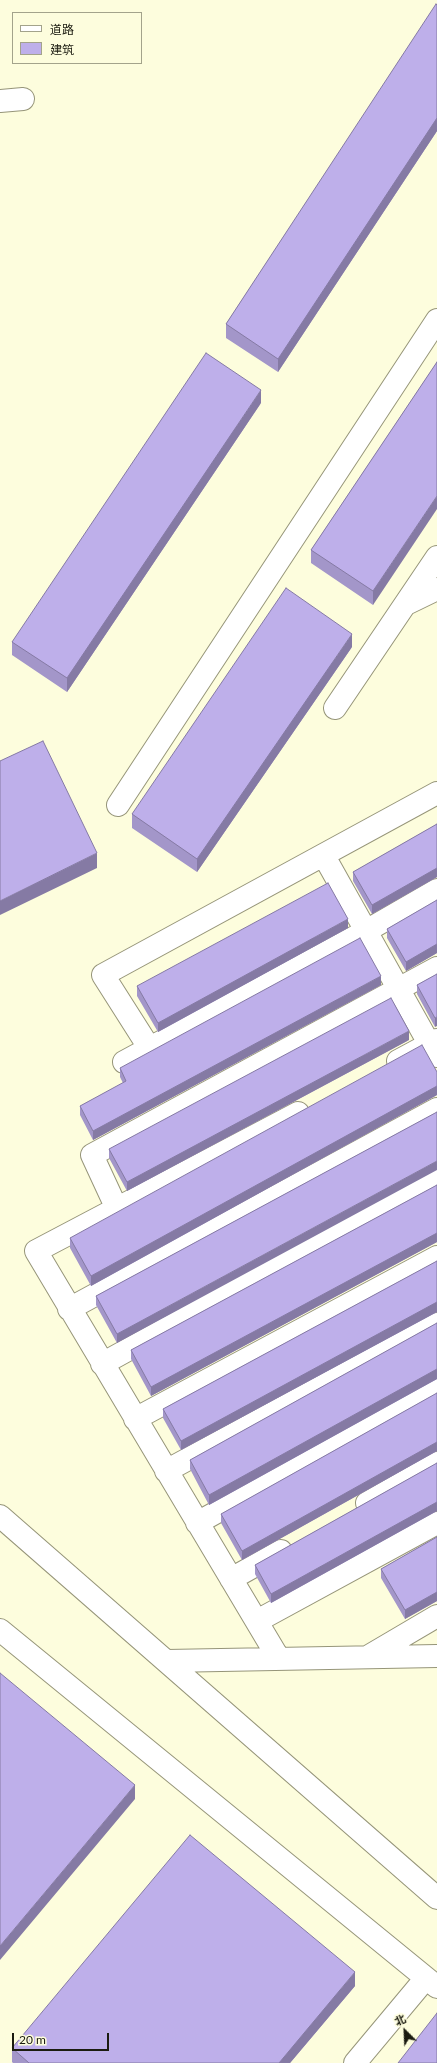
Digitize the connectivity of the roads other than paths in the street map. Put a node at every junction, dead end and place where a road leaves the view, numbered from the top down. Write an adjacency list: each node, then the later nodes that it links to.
1 (23, 99): 2 (street)
2 (0, 101)
3 (437, 320): 9 (street)
4 (437, 556): 6 (street)
5 (437, 589): 6 (street)
6 (404, 605): 7 (street)
7 (335, 708)
8 (437, 793): 10 (street)
9 (118, 805)
10 (324, 856): 12 (street); 16 (street)
11 (437, 890): 12 (street)
12 (366, 931): 14 (street); 16 (street)
13 (437, 968): 14 (street)
14 (399, 989): 15 (street); 22 (street)
15 (435, 1047): 18 (street)
16 (150, 1049): 17 (street)
17 (124, 1062)
18 (381, 1070)
19 (319, 1103): 22 (street)
20 (437, 1109): 24 (street)
21 (437, 1179): 26 (street)
22 (118, 1209): 24 (street)
23 (437, 1257): 28 (street)
24 (69, 1309): 26 (street)
25 (437, 1324): 30 (street)
26 (102, 1364): 28 (street)
27 (437, 1390): 33 (street)
28 (135, 1419): 30 (street)
29 (437, 1463): 31 (street)
30 (166, 1471): 33 (street)
31 (348, 1513)
32 (0, 1516): 43 (street)
33 (197, 1523): 36 (street)
34 (437, 1523): 38 (street)
35 (300, 1540): 36 (street)
36 (231, 1579): 38 (street)
37 (437, 1616): 41 (street)
38 (257, 1622): 42 (street)
39 (0, 1630): 45 (street)
40 (437, 1656): 41 (street)
41 (368, 1657): 42 (street)
42 (279, 1659): 43 (street)
43 (167, 1662): 44 (street)
44 (437, 1898)
45 (432, 1982): 46 (street)
46 (355, 2063)

